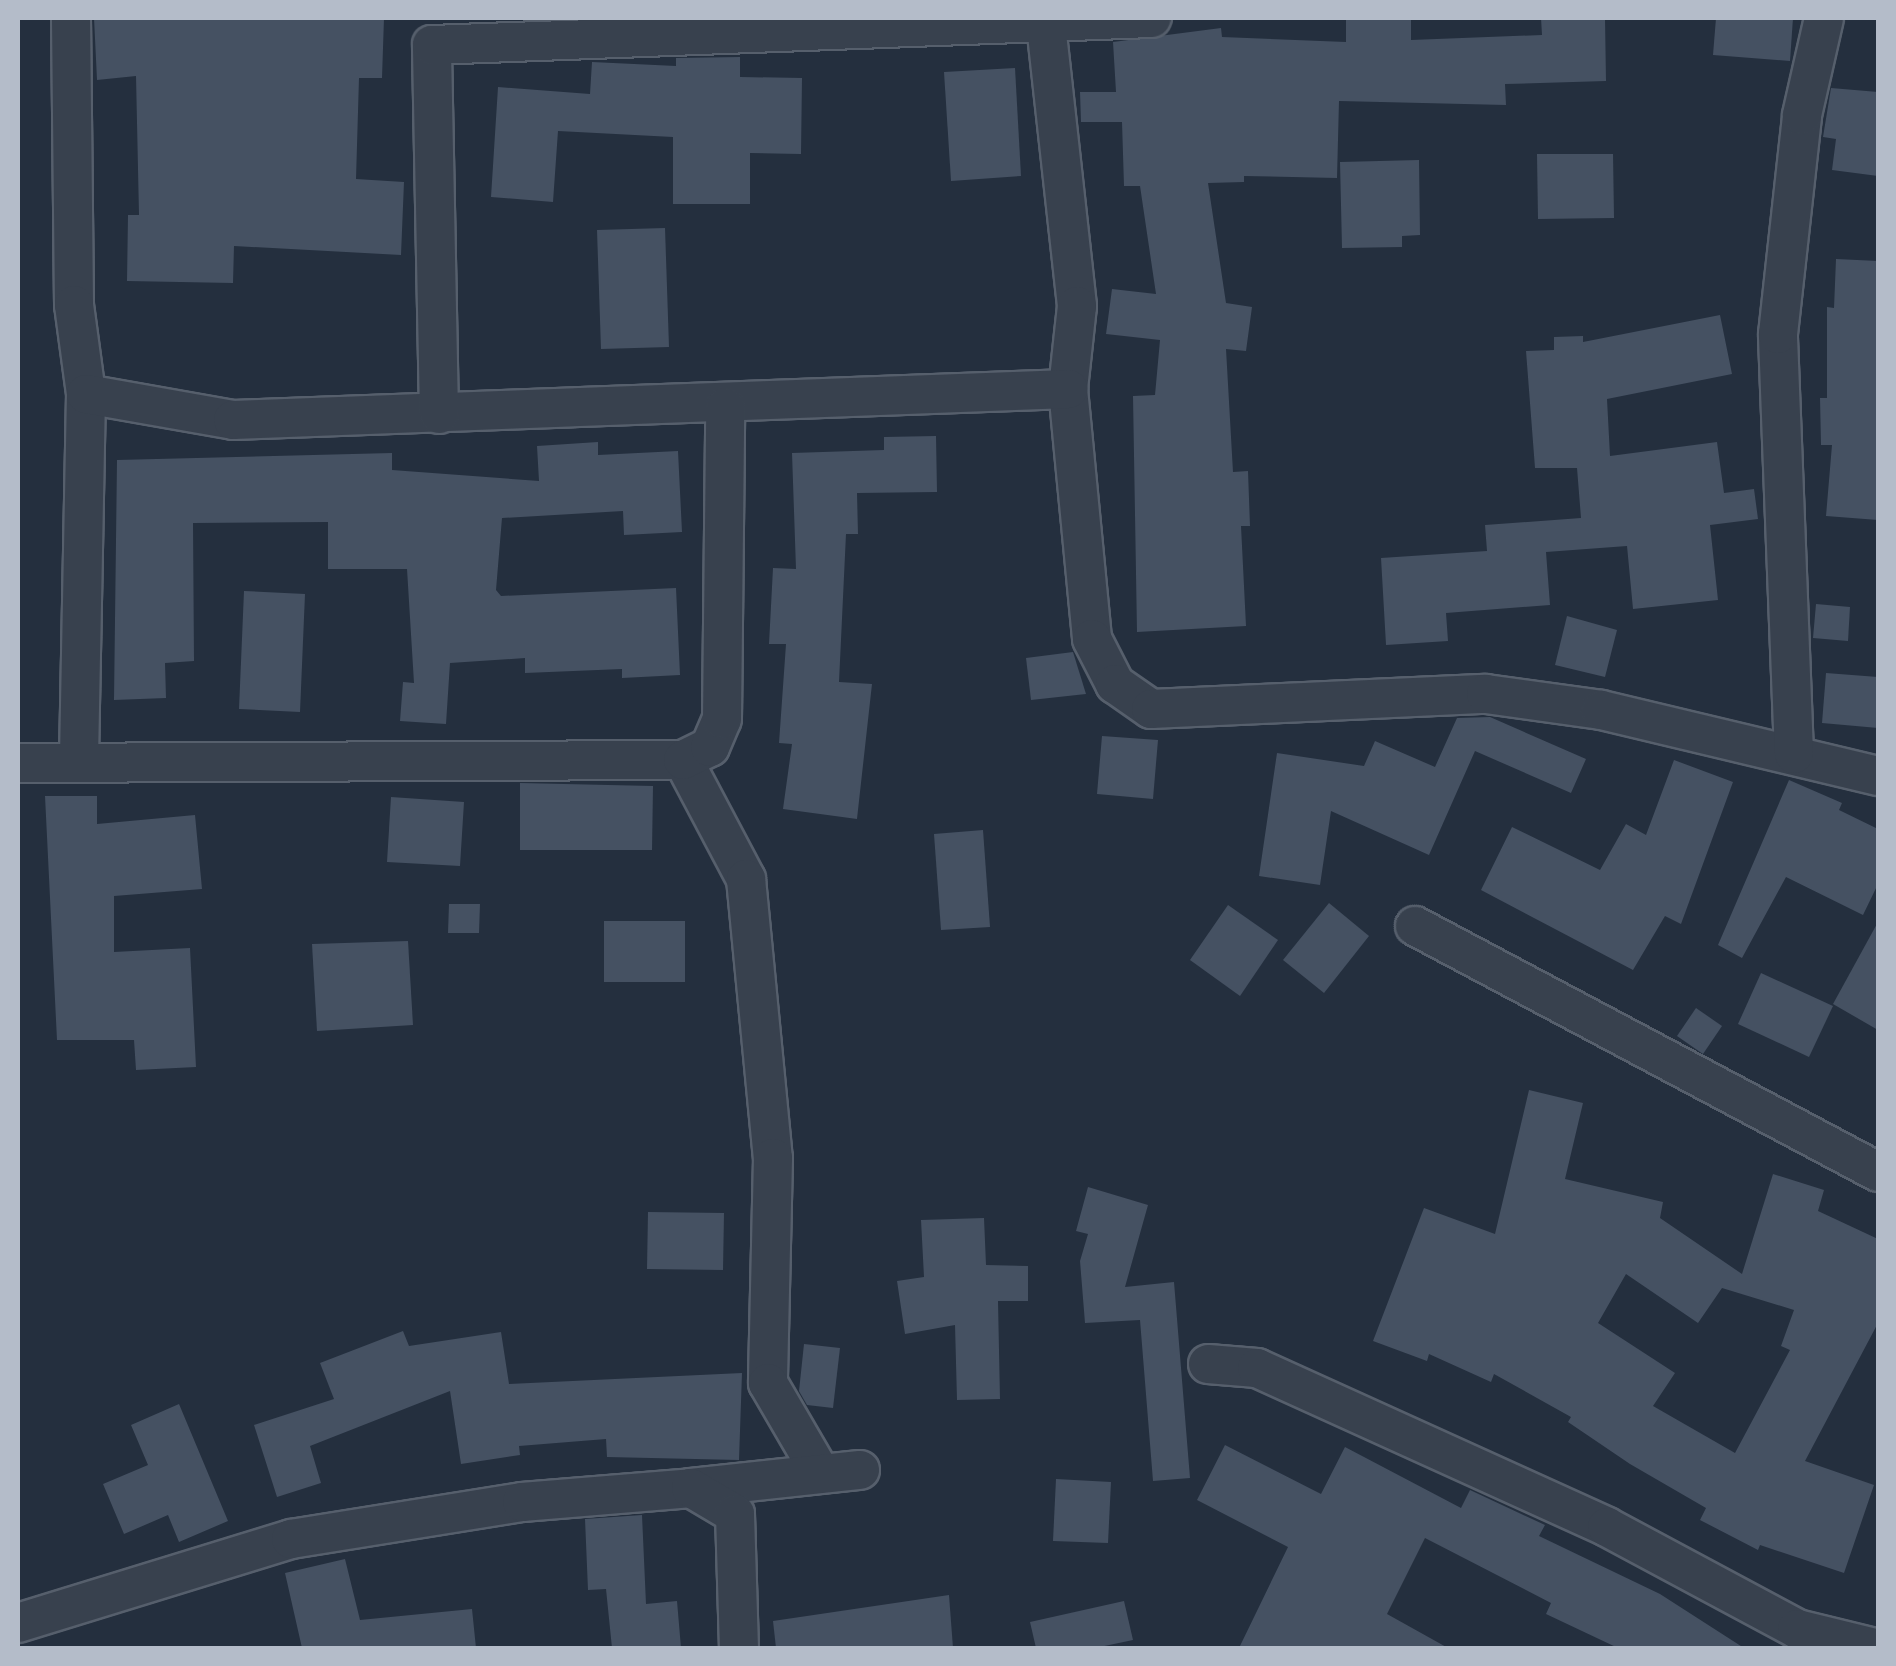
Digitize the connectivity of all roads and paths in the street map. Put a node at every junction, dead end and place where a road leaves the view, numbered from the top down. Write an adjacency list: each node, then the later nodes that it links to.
1 (71, 18): 7 (street)
2 (1152, 18): 5 (street)
3 (1824, 18): 10 (street)
4 (773, 24): 5 (street); 9 (street)
5 (1046, 25): 6 (street)
6 (1068, 389): 8 (street); 10 (street)
7 (86, 394): 9 (street); 12 (street)
8 (726, 406): 9 (street); 11 (street)
9 (439, 414)
10 (1794, 754): 14 (street)
11 (683, 760): 12 (street); 19 (street)
12 (80, 762): 13 (street)
13 (18, 764)
14 (1878, 776)
15 (1416, 926): 16 (street)
16 (1878, 1172)
17 (1208, 1364): 23 (street)
18 (860, 1470): 19 (street)
19 (821, 1474): 20 (street)
20 (691, 1488): 21 (street); 22 (street)
21 (18, 1624)
22 (739, 1648)
23 (1875, 1648)

